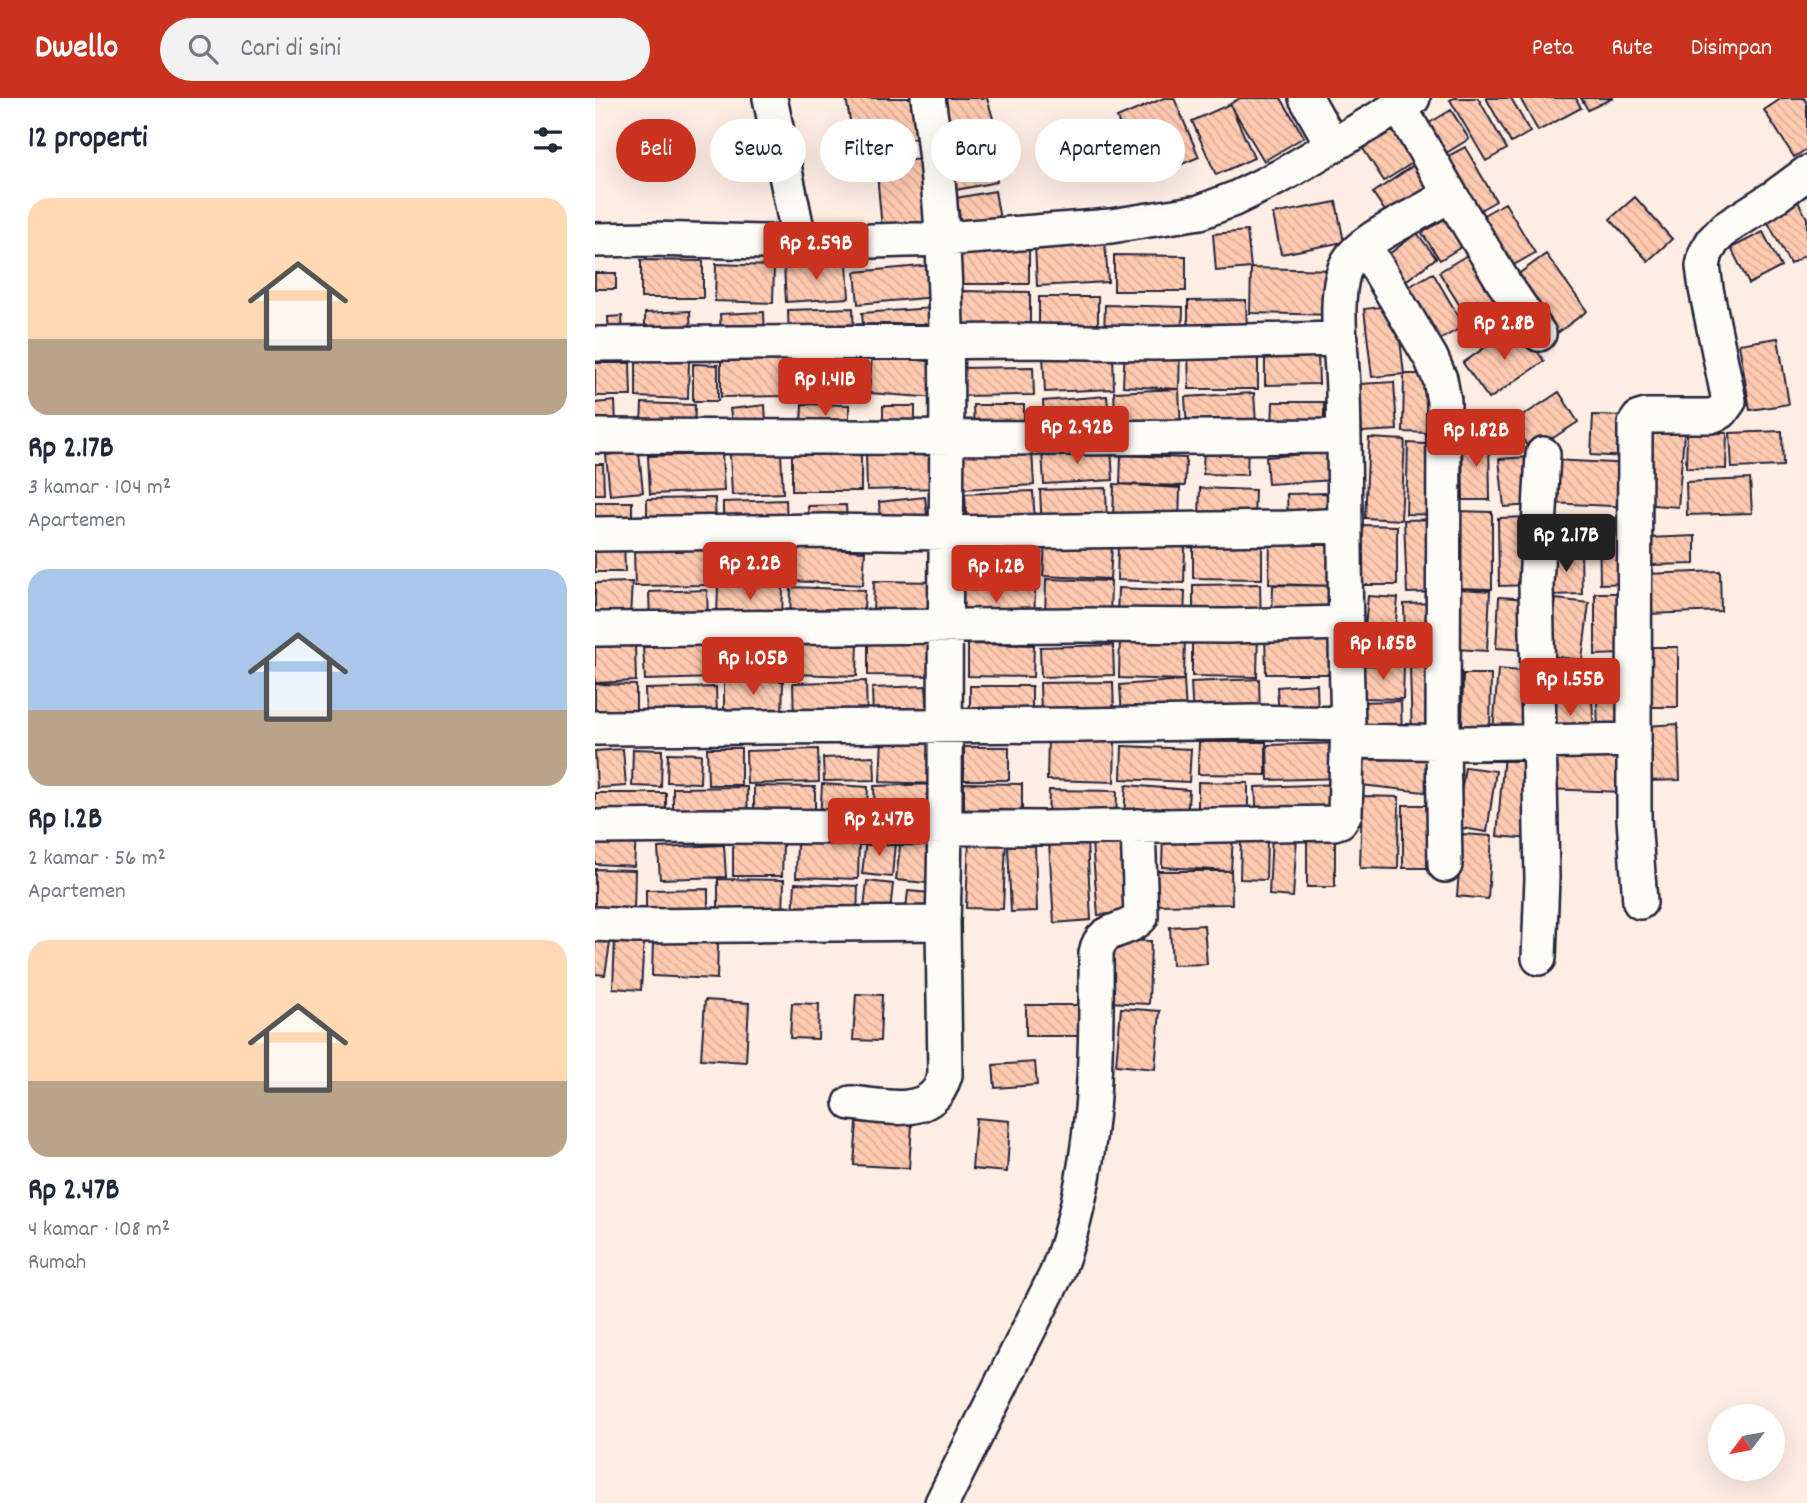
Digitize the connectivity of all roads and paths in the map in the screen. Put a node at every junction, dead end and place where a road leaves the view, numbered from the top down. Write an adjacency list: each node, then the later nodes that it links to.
1 (770, 98): 10 (street)
2 (928, 98): 8 (street)
3 (1306, 98): 5 (street)
4 (1406, 102): 5 (street); 7 (street)
5 (1333, 146): 8 (street)
6 (1807, 173): 29 (street)
7 (1450, 194): 11 (street); 12 (street)
8 (944, 239): 10 (street); 14 (street)
9 (595, 240): 10 (street)
10 (800, 243)
11 (1364, 245): 13 (street); 30 (street)
12 (1539, 334)
13 (1341, 339): 14 (street); 17 (street)
14 (945, 342): 15 (street); 18 (street)
15 (595, 344)
16 (595, 436): 18 (street)
17 (1343, 436): 18 (street); 20 (street)
18 (947, 438): 21 (street)
19 (1543, 454): 31 (street)
20 (1345, 525): 21 (street); 23 (street)
21 (946, 533): 22 (street); 24 (street)
22 (595, 534)
23 (1345, 623): 24 (street); 28 (street)
24 (945, 627): 25 (street); 26 (street)
25 (595, 629)
26 (946, 726): 27 (street); 28 (street); 32 (street)
27 (595, 728)
28 (1349, 733): 30 (street); 33 (street)
29 (1633, 740): 31 (street); 36 (street)
30 (1443, 743): 31 (street); 35 (street)
31 (1538, 743): 39 (street)
32 (946, 826): 33 (street); 34 (street); 37 (street)
33 (1137, 826): 41 (street)
34 (595, 827)
35 (1445, 865)
36 (1640, 902)
37 (943, 923): 38 (street); 40 (street)
38 (595, 924)
39 (1539, 958)
40 (851, 1103)
41 (942, 1503)

